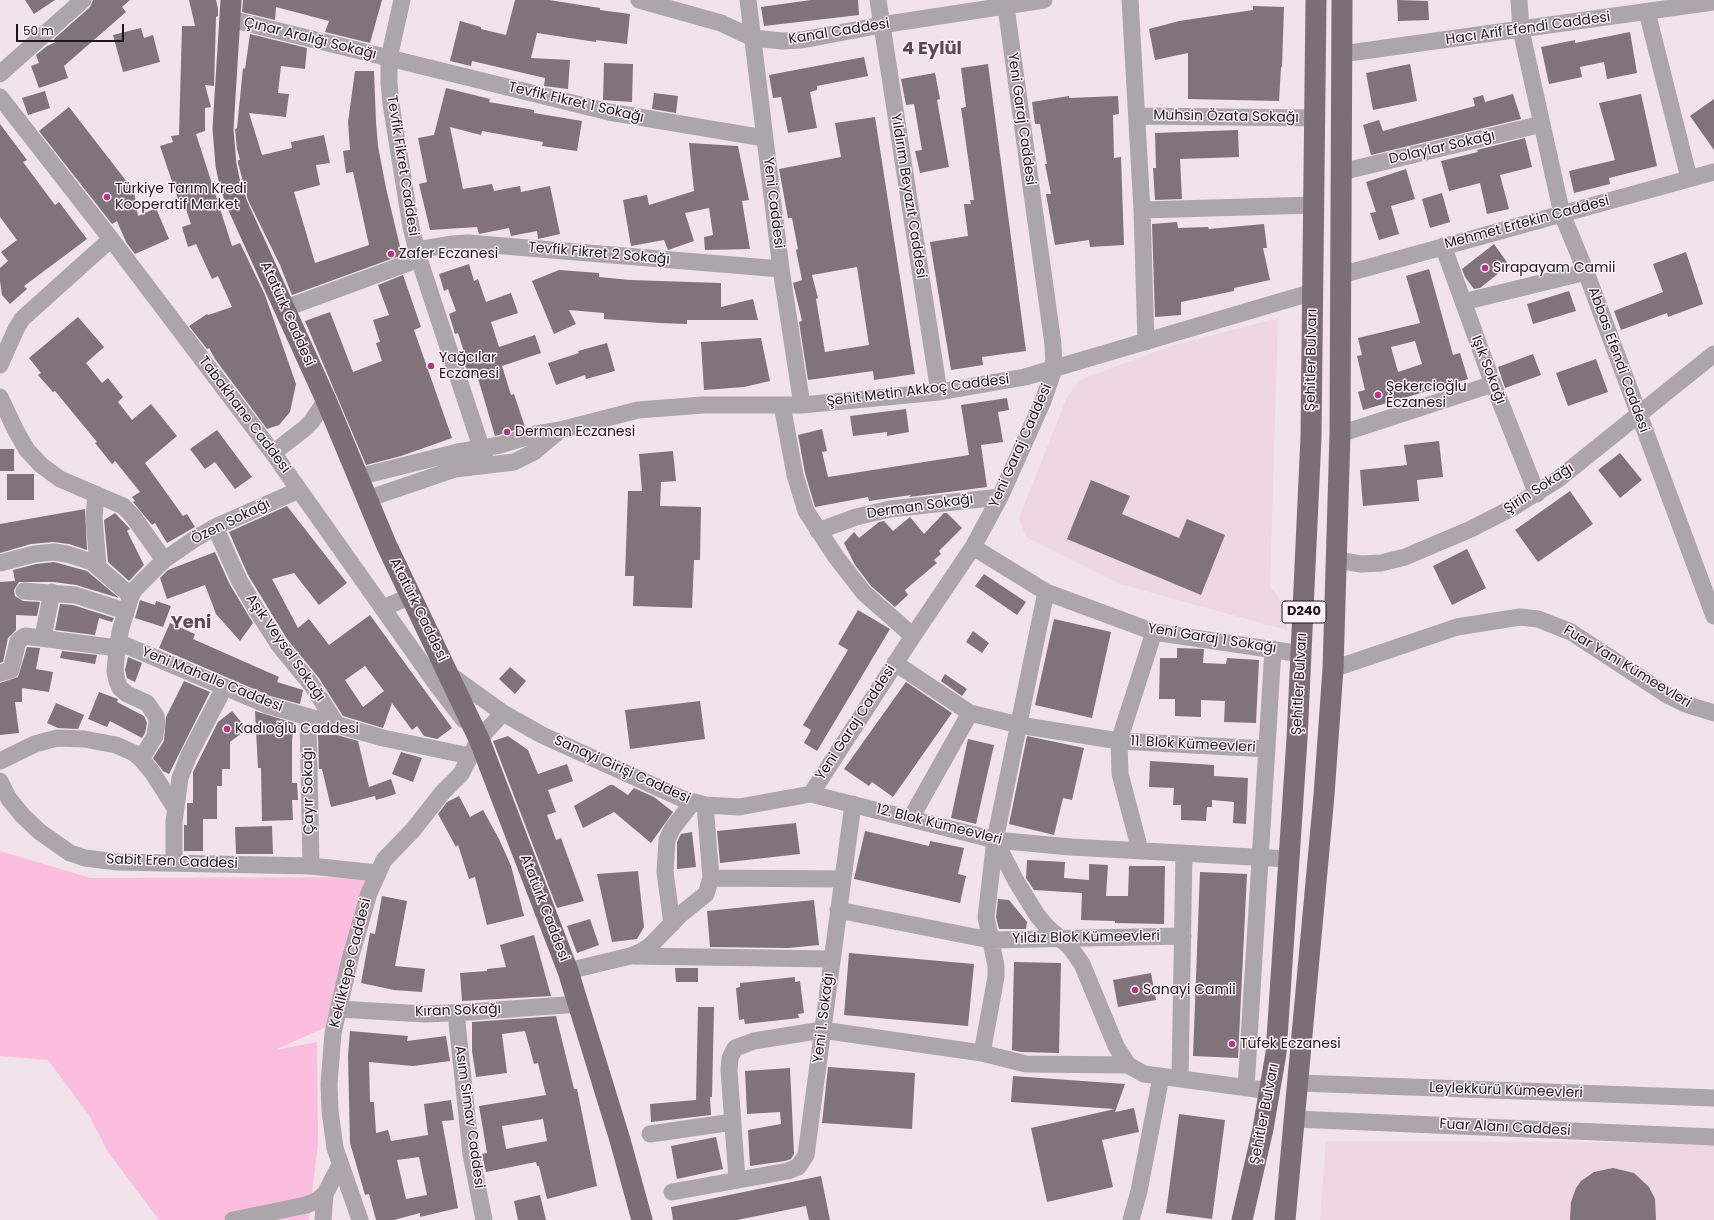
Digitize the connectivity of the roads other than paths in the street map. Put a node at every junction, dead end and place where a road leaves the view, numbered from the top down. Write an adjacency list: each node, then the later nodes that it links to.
1 (83, 0): 20 (street)
2 (402, 0): 19 (street, Tevfik Fikret Caddesi)
3 (639, 0): 17 (street, Kanal Caddesi)
4 (748, 0): 17 (street, Yeni Caddesi)
5 (878, 0): 15 (street, Yıldırım Beyazıt Caddesi)
6 (1044, 0): 12 (street, Kanal Caddesi)
7 (1130, 0): 22 (street)
8 (1316, 0): 23 (main road, Şehitler Bulvarı / D240)
9 (1342, 0): 18 (main road, Şehitler Bulvarı / D240)
10 (1519, 0): 16 (street, Abbas Efendi Caddesi)
11 (1714, 2): 13 (street, Hacı Arif Efendi Caddesi)
12 (1005, 3): 15 (street, Kanal Caddesi); 44 (street, Yeni Garaj Caddesi)
13 (1656, 7): 16 (street, Hacı Arif Efendi Caddesi); 28 (street)
14 (230, 10): 19 (street, Çınar Aralığı Sokağı); 40 (main road, Atatürk Caddesi)
15 (881, 25): 17 (street, Kanal Caddesi); 46 (street, Yıldırım Beyazıt Caddesi)
16 (1521, 30): 18 (street, Hacı Arif Efendi Caddesi); 24 (street, Abbas Efendi Caddesi)
17 (753, 38): 25 (street, Yeni Caddesi)
18 (1342, 54): 26 (main road, Şehitler Bulvarı / D240)
19 (389, 58): 25 (street, Tevfik Fikret 1 Sokağı); 34 (street, Tevfik Fikret Caddesi)
20 (0, 74)
21 (0, 97): 32 (street, Tabakhane Caddesi)
22 (1137, 116): 23 (street, Muhsin Özata Sokağı); 30 (street)
23 (1315, 118): 29 (main road, Şehitler Bulvarı / D240)
24 (1542, 124): 26 (street, Dolaylar Sokağı); 31 (street, Abbas Efendi Caddesi)
25 (764, 138): 35 (street, Yeni Caddesi)
26 (1341, 172): 37 (main road, Şehitler Bulvarı / D240)
27 (1714, 172): 28 (street, Mehmet Ertekin Caddesi)
28 (1689, 178): 31 (street, Mehmet Ertekin Caddesi)
29 (1314, 205): 30 (street); 38 (main road, Şehitler Bulvarı / D240)
30 (1142, 210): 41 (street)
31 (1562, 214): 33 (street, Mehmet Ertekin Caddesi); 36 (street, Abbas Efendi Caddesi)
32 (111, 239): 43 (street); 56 (street, Tabakhane Caddesi)
33 (1443, 246): 37 (street, Mehmet Ertekin Caddesi); 39 (street, Işık Sokağı)
34 (418, 255): 35 (street, Tevfik Fikret 2 Sokağı); 40 (street, Tevfik Fikret 2 Sokağı); 55 (street, Tevfik Fikret Caddesi)
35 (781, 269): 50 (street, Yeni Caddesi)
36 (1586, 272): 39 (street); 51 (street, Abbas Efendi Caddesi)
37 (1341, 275): 54 (main road, Şehitler Bulvarı / D240)
38 (1313, 292): 41 (street, Şehit Metin Akkoç Caddesi); 83 (main road, Şehitler Bulvarı / D240)
39 (1463, 302): 45 (street, Işık Sokağı)
40 (286, 308): 48 (main road, Atatürk Caddesi)
41 (1146, 342): 44 (street, Şehit Metin Akkoç Caddesi)
42 (1714, 354): 51 (street, Şirin Sokağı)
43 (0, 365)
44 (1054, 369): 46 (street, Şehit Metin Akkoç Caddesi); 62 (street, Yeni Garaj Caddesi)
45 (1493, 384): 54 (street); 61 (street, Işık Sokağı)
46 (939, 392): 50 (street, Şehit Metin Akkoç Caddesi)
47 (0, 397): 53 (street)
48 (326, 400): 56 (street); 58 (main road, Atatürk Caddesi)
49 (782, 405): 50 (street, Şehit Metin Akkoç Caddesi); 52 (street, Şehit Metin Akkoç Caddesi); 65 (street)
50 (802, 405)
51 (1639, 415): 61 (street, Şirin Sokağı); 77 (street, Abbas Efendi Caddesi)
52 (560, 430): 55 (street, Şehit Metin Akkoç Caddesi); 57 (street, Şehit Metin Akkoç Caddesi)
53 (8, 432): 60 (street)
54 (1340, 434): 68 (main road, Şehitler Bulvarı / D240)
55 (481, 448): 57 (street, Tevfik Fikret Caddesi); 58 (street, Şehit Metin Akkoç Caddesi)
56 (273, 453): 59 (street, Tabakhane Caddesi)
57 (487, 465): 63 (street, Şehit Metin Akkoç Caddesi)
58 (358, 477): 63 (main road, Atatürk Caddesi)
59 (299, 490): 64 (street, Özen Sokağı); 76 (street, Tabakhane Caddesi)
60 (96, 494): 67 (street); 70 (street)
61 (1537, 494): 68 (street, Şirin Sokağı)
62 (1000, 497): 65 (street, Derman Sokağı); 66 (street, Yeni Garaj Caddesi)
63 (367, 499): 74 (main road, Atatürk Caddesi)
64 (215, 527): 67 (street, Özen Sokağı); 93 (street, Aşık Veysel Sokağı)
65 (818, 531): 79 (street)
66 (973, 547): 73 (street, Yeni Garaj 1 Sokağı); 79 (street, Yeni Garaj Caddesi)
67 (164, 560): 75 (street, Özen Sokağı)
68 (1337, 560): 85 (main road, Şehitler Bulvarı / D240)
69 (0, 563): 70 (street)
70 (98, 566): 75 (street)
71 (24, 592): 72 (street)
72 (52, 592): 75 (street); 80 (street)
73 (1046, 592): 78 (street, Yeni Garaj 1 Sokağı); 94 (street)
74 (411, 596): 76 (street); 87 (main road, Atatürk Caddesi)
75 (128, 604): 81 (street, Özen Sokağı)
76 (383, 608): 96 (street, Tabakhane Caddesi)
77 (1714, 616)
78 (1154, 632): 82 (street, Yeni Garaj 1 Sokağı); 95 (street)
79 (913, 636): 84 (street, Yeni Garaj Caddesi)
80 (43, 637): 81 (street, Yeni Mahalle Caddesi); 86 (street, Yeni Mahalle Caddesi)
81 (118, 645): 88 (street, Yeni Mahalle Caddesi); 98 (street, Özen Sokağı)
82 (1273, 649): 83 (street, Yeni Garaj 1 Sokağı); 97 (street, 11. Blok Kümeevleri)
83 (1302, 654): 110 (main road, Şehitler Bulvarı / D240)
84 (895, 664): 90 (street, 11. Blok Kümeevleri); 101 (street, Yeni Garaj Caddesi)
85 (1333, 669): 91 (street, Fuar Yanı Kümeevleri); 132 (main road, Şehitler Bulvarı / D240)
86 (0, 673)
87 (450, 675): 89 (street, Sanayi Girişi Caddesi); 96 (main road, Atatürk Caddesi)
88 (224, 688): 92 (street, Yeni Mahalle Caddesi); 104 (street)
89 (503, 713): 96 (street, Kekliktepe Caddesi); 102 (street, Sanayi Girişi Caddesi)
90 (970, 713): 94 (street, 11. Blok Kümeevleri); 105 (street)
91 (1714, 713)
92 (308, 717): 93 (street, Yeni Mahalle Caddesi); 112 (street, Çayır Sokağı)
93 (337, 725): 96 (street, Yeni Mahalle Caddesi)
94 (1019, 725): 95 (street, 11. Blok Kümeevleri); 106 (street)
95 (1119, 741): 97 (street, 11. Blok Kümeevleri); 107 (street)
96 (475, 747): 113 (street, Kekliktepe Caddesi); 123 (main road, Atatürk Caddesi)
97 (1267, 749): 109 (street, 11. Blok Kümeevleri)
98 (141, 759): 99 (street); 104 (street)
99 (0, 761)
100 (0, 781): 111 (street, Sabit Eren Caddesi)
101 (811, 794): 102 (street, Sanayi Girişi Caddesi); 103 (street, 12. Blok Kümeevleri)
102 (699, 804): 114 (street); 117 (street)
103 (853, 804): 105 (street, 12. Blok Kümeevleri); 115 (street, Yeni 1. Sokağı)
104 (175, 808): 111 (street)
105 (911, 818): 106 (street, 12. Blok Kümeevleri)
106 (995, 840): 107 (street, 12. Blok Kümeevleri); 119 (street); 120 (street)
107 (1140, 850): 108 (street, 12. Blok Kümeevleri)
108 (1184, 853): 109 (street, 12. Blok Kümeevleri); 118 (street)
109 (1261, 857): 110 (street, 12. Blok Kümeevleri); 133 (street, 11. Blok Kümeevleri)
110 (1290, 859): 134 (main road, Şehitler Bulvarı / D240)
111 (174, 862): 112 (street, Sabit Eren Caddesi)
112 (311, 866): 113 (street, Sabit Eren Caddesi)
113 (377, 873): 125 (street, Kekliktepe Caddesi)
114 (711, 878): 115 (street); 117 (street)
115 (842, 879): 116 (street, Yeni 1. Sokağı)
116 (838, 910): 120 (street, Yıldız Blok Kümeevleri); 122 (street, Yeni 1. Sokağı)
117 (672, 924): 121 (street)
118 (1183, 936): 119 (street, Yıldız Blok Kümeevleri); 131 (street)
119 (1060, 939): 120 (street, Yıldız Blok Kümeevleri); 129 (street)
120 (990, 940): 128 (street)
121 (630, 956): 122 (street); 123 (street)
122 (831, 959): 127 (street, Yeni 1. Sokağı)
123 (568, 972): 124 (main road, Atatürk Caddesi)
124 (579, 1004): 126 (street, Kıran Sokağı); 148 (main road, Atatürk Caddesi)
125 (338, 1009): 126 (street, Kıran Sokağı); 140 (street, Kekliktepe Caddesi)
126 (456, 1013): 147 (street, Asım Simav Caddesi)
127 (822, 1030): 128 (street); 137 (street); 141 (street, Yeni 1. Sokağı)
128 (982, 1053): 129 (street)
129 (1128, 1065): 130 (street)
130 (1161, 1077): 131 (street); 149 (street)
131 (1180, 1079): 133 (street)
132 (1299, 1083): 135 (street, Leylekkürü Kümeevleri); 136 (main road, Şehitler Bulvarı / D240)
133 (1246, 1088): 134 (street)
134 (1271, 1091): 150 (main road, Şehitler Bulvarı / D240)
135 (1714, 1098)
136 (1296, 1119): 139 (street, Fuar Alanı Caddesi); 151 (main road, Şehitler Bulvarı / D240)
137 (733, 1122): 138 (street); 141 (street)
138 (650, 1134)
139 (1714, 1137)
140 (340, 1165): 143 (street); 146 (street, Kekliktepe Caddesi)
141 (737, 1180): 142 (street)
142 (672, 1192)
143 (325, 1194): 144 (street); 145 (street)
144 (233, 1220)
145 (323, 1220)
146 (360, 1220)
147 (484, 1220)
148 (642, 1220)
149 (1131, 1220)
150 (1242, 1220)
151 (1285, 1220)

